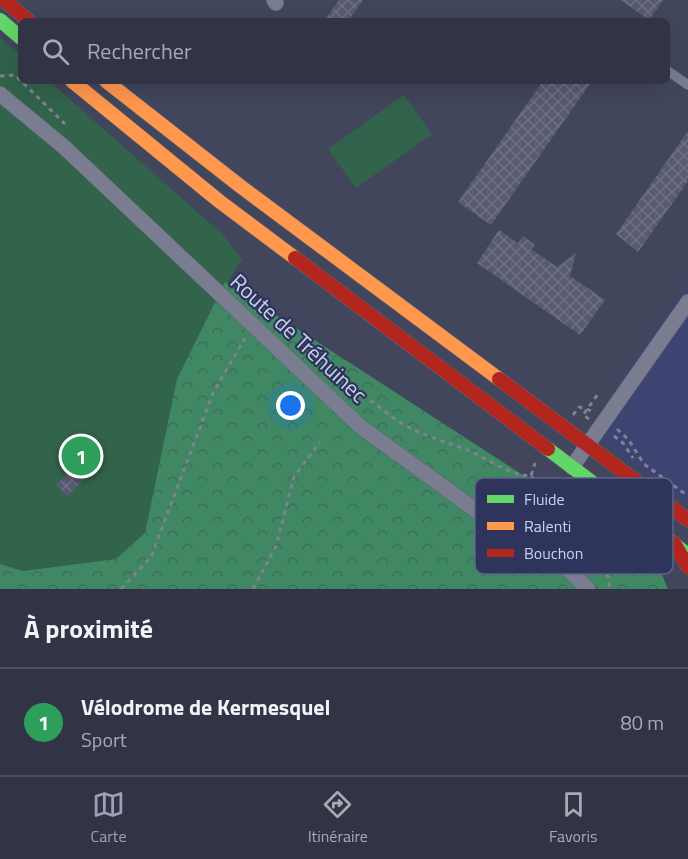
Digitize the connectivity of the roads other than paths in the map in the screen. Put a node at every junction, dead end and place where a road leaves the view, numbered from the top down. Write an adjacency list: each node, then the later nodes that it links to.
1 (4, 0): 2 (main road)
2 (26, 18)
3 (1, 21): 4 (main road)
4 (18, 35)
5 (670, 72): 8 (lane)
6 (76, 84): 12 (main road)
7 (110, 84): 11 (main road)
8 (688, 85)
9 (0, 94): 16 (street, Route de Tréhuinec)
10 (688, 302): 11 (street)
11 (588, 445): 12 (street); 14 (main road)
12 (572, 466): 13 (main road)
13 (588, 478)
14 (632, 478)
15 (673, 509): 17 (main road)
16 (475, 510)
17 (688, 520)
18 (674, 543): 19 (main road); 20 (main road)
19 (688, 556)
20 (688, 567)
21 (573, 574): 22 (street, Route de Tréhuinec)
22 (588, 589)

